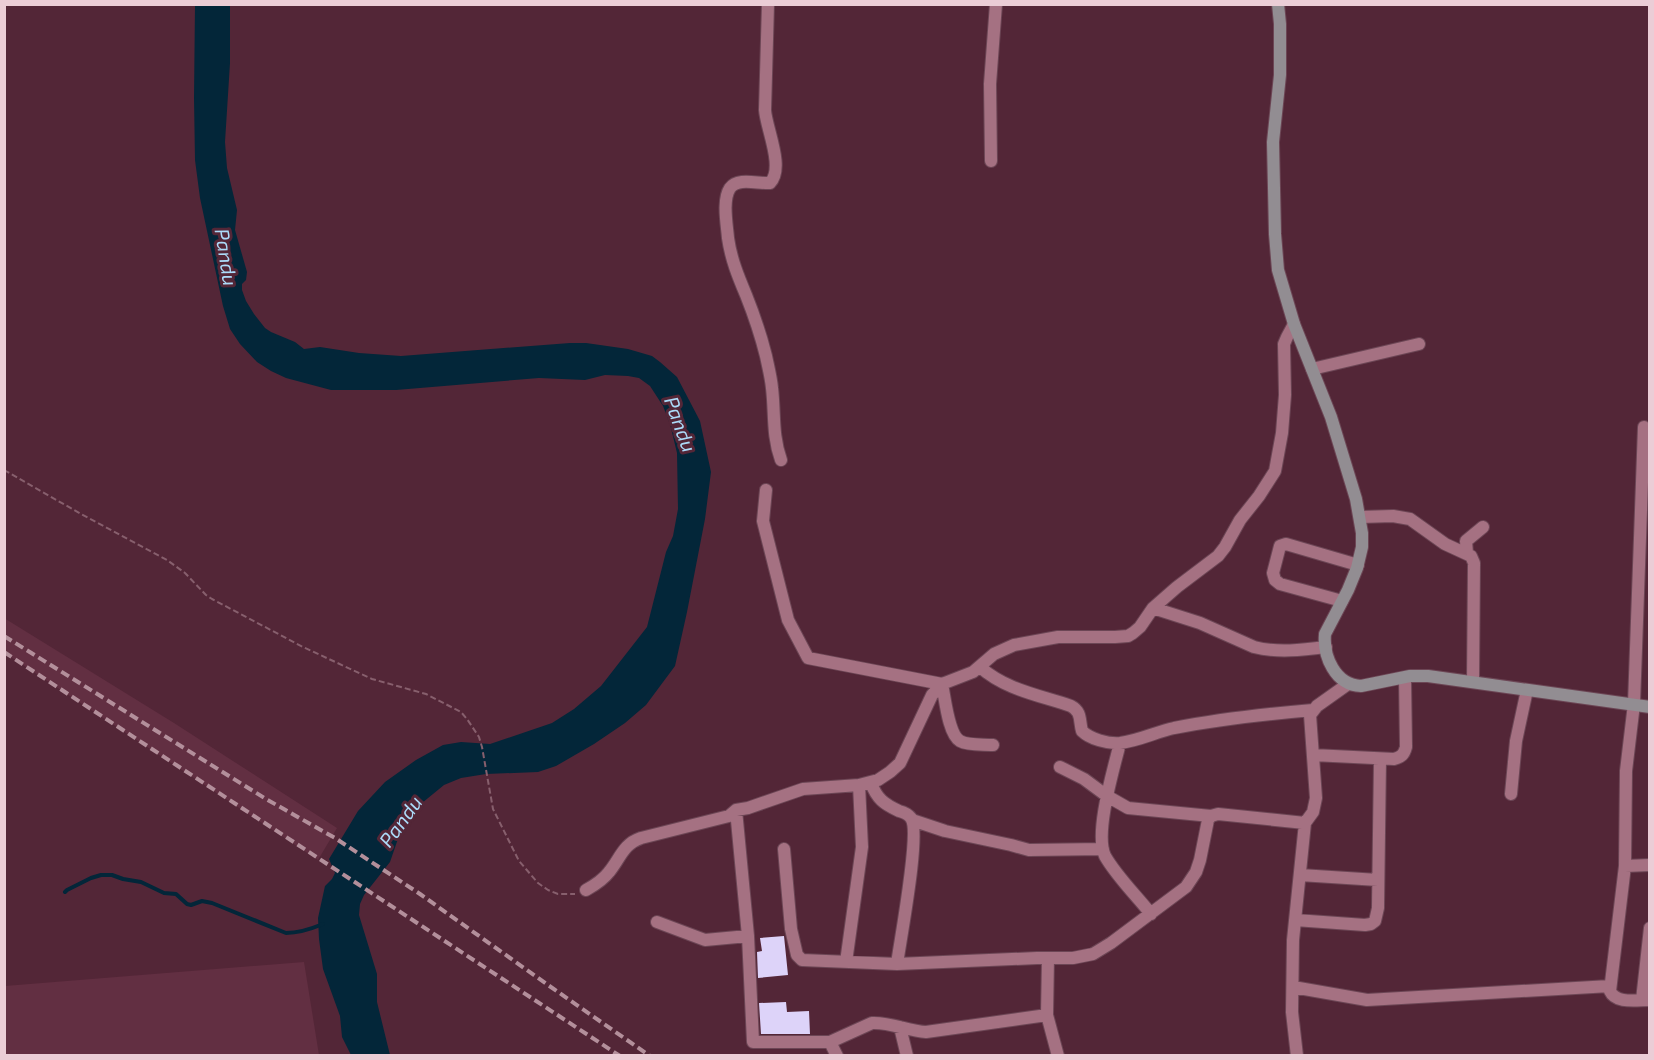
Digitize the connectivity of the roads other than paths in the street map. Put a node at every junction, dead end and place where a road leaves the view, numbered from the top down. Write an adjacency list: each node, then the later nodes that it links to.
1 (768, 4): 9 (street)
2 (996, 4): 4 (street)
3 (1278, 4): 5 (street)
4 (991, 161)
5 (1294, 324): 7 (street); 16 (street)
6 (1419, 344): 7 (street)
7 (1312, 369): 11 (street)
8 (1644, 427): 24 (street)
9 (781, 460)
10 (765, 490): 21 (street)
11 (1360, 517): 13 (street); 14 (street)
12 (1483, 526): 13 (street)
13 (1467, 553): 20 (street)
14 (1358, 565): 15 (street); 15 (street)
15 (1342, 601): 17 (street)
16 (1153, 608): 17 (street); 18 (street)
17 (1326, 647): 22 (street)
18 (980, 667): 21 (street); 27 (street)
19 (1405, 678): 20 (street); 22 (street); 30 (street)
20 (1473, 682): 23 (street)
21 (942, 684): 28 (street); 32 (street)
22 (1348, 684): 26 (street)
23 (1527, 690): 24 (street); 33 (street)
24 (1634, 704): 25 (street); 41 (street)
25 (1650, 707)
26 (1313, 710): 27 (street); 29 (street)
27 (1120, 743): 34 (street)
28 (993, 745)
29 (1313, 755): 30 (street); 38 (street)
30 (1380, 759): 44 (street)
31 (1060, 767): 34 (street)
32 (865, 784): 35 (street); 37 (street); 52 (street)
33 (1510, 794)
34 (1107, 796): 36 (street); 40 (street)
35 (736, 810): 45 (street); 50 (street)
36 (1211, 816): 38 (street); 46 (street)
37 (912, 820): 40 (street); 53 (street)
38 (1305, 823): 43 (street)
39 (784, 849): 52 (street)
40 (1103, 849): 46 (street)
41 (1625, 866): 42 (street); 54 (street)
42 (1650, 866)
43 (1300, 875): 44 (street); 47 (street)
44 (1378, 880): 47 (street)
45 (586, 890)
46 (1151, 914): 51 (street)
47 (1295, 920): 55 (street)
48 (657, 922): 50 (street)
49 (1650, 928): 56 (street)
50 (748, 936): 59 (street)
51 (1048, 958): 53 (street); 57 (street)
52 (846, 962): 53 (street)
53 (897, 964)
54 (1610, 986): 55 (street); 56 (street)
55 (1293, 987): 63 (street)
56 (1646, 1000)
57 (1047, 1015): 58 (street); 62 (street)
58 (900, 1027): 59 (street); 61 (street)
59 (830, 1042): 60 (street)
60 (837, 1056)
61 (907, 1056)
62 (1058, 1056)
63 (1297, 1056)

